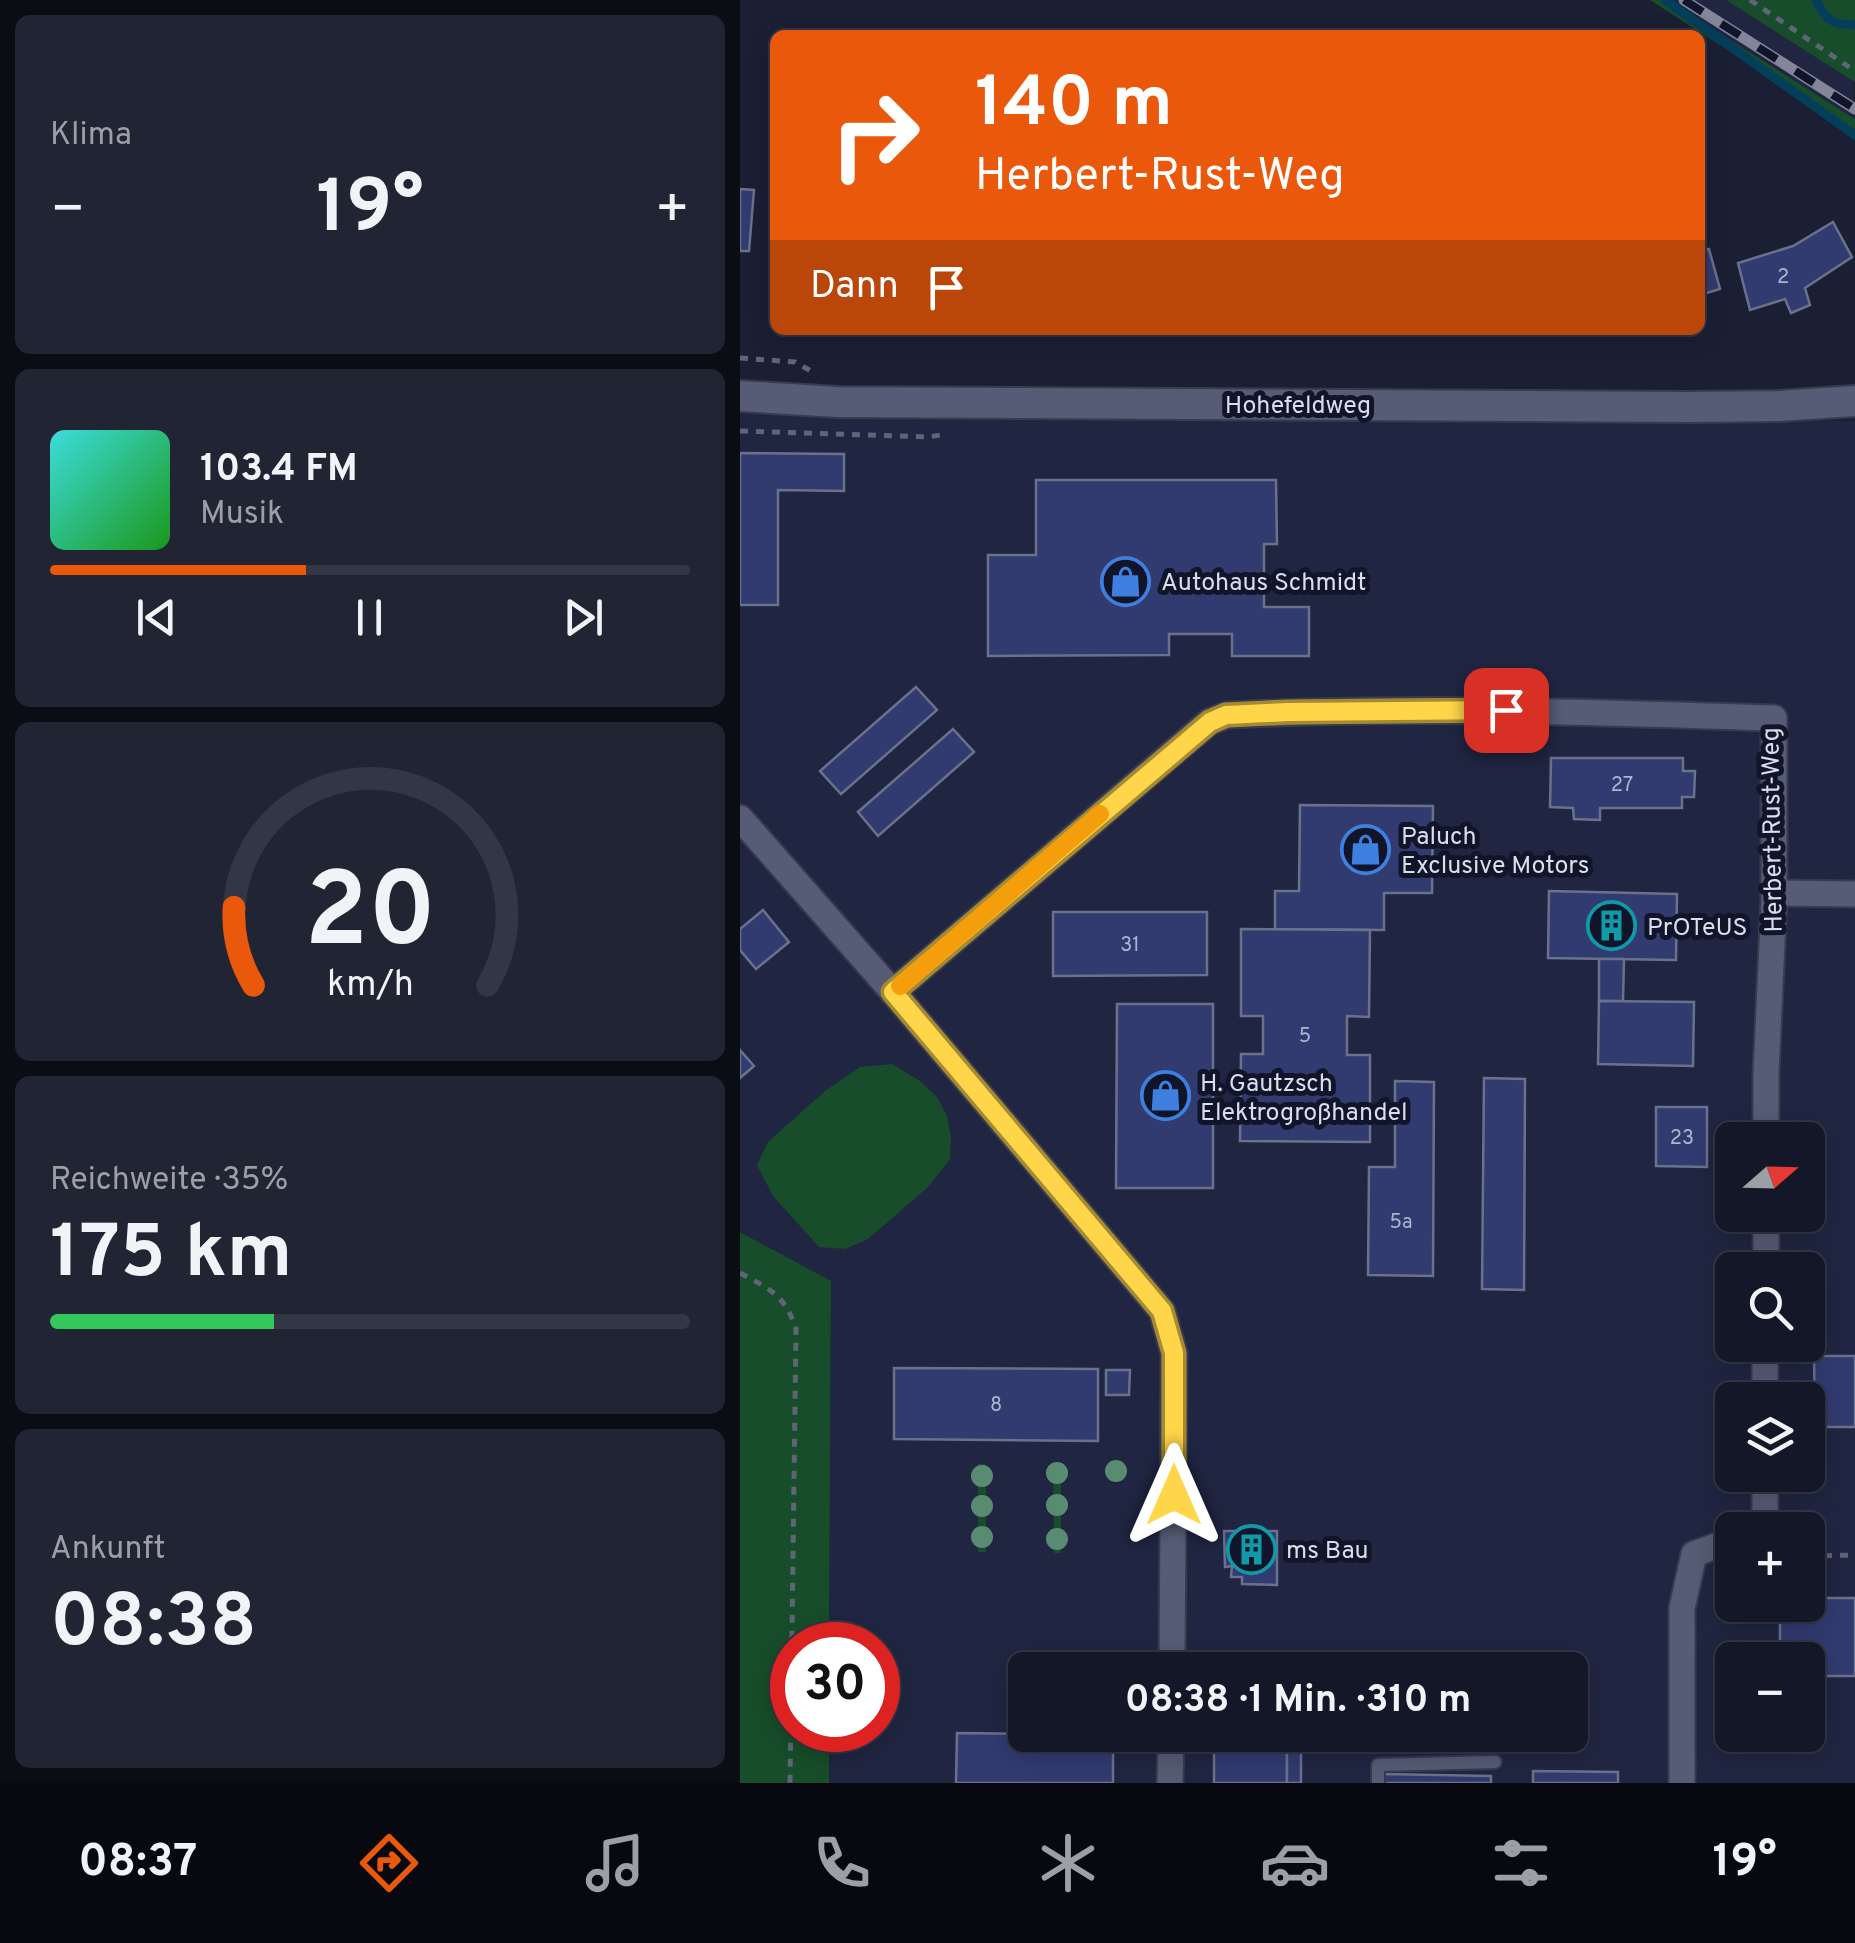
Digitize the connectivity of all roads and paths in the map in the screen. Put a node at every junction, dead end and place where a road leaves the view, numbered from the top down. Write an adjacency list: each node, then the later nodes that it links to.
1 (1750, 0): 2 (path)
2 (1855, 70)
3 (740, 396): 4 (main road, Hohefeldweg)
4 (1855, 400)
5 (740, 431): 6 (path)
6 (928, 437)
7 (740, 818): 10 (street)
8 (1774, 894): 9 (street); 10 (street, Herbert-Rust-Weg); 11 (street, Herbert-Rust-Weg)
9 (1855, 894)
10 (893, 992): 16 (street)
11 (1766, 1122)
12 (740, 1273): 19 (path)
13 (1715, 1546): 22 (street)
14 (1855, 1555): 15 (path)
15 (1825, 1556)
16 (1172, 1652)
17 (1171, 1752): 20 (street)
18 (1495, 1762): 21 (lane)
19 (790, 1783)
20 (1170, 1783)
21 (1378, 1783)
22 (1682, 1783)

